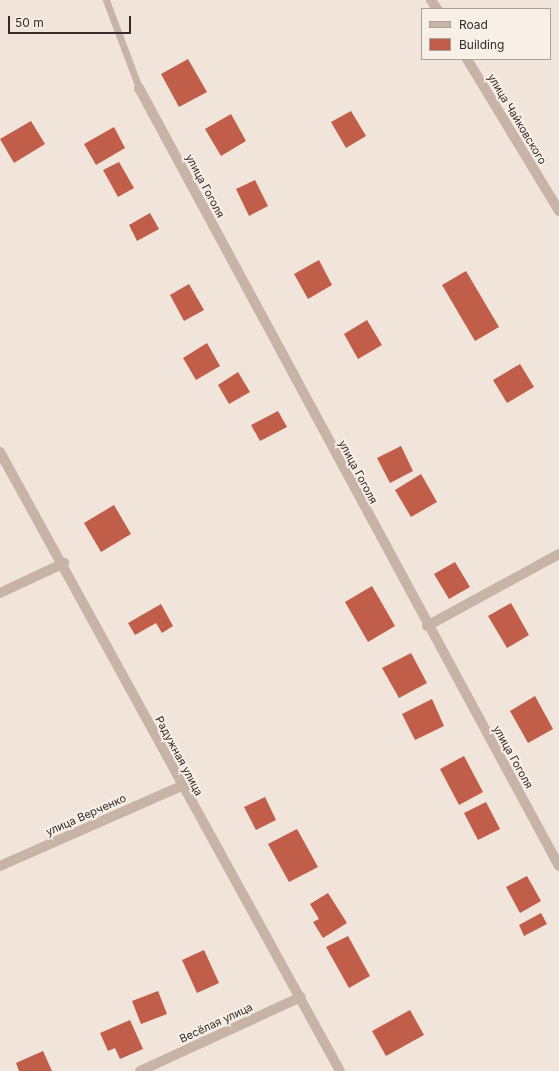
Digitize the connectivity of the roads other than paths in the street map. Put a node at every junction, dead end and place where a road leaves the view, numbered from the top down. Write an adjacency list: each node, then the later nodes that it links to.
1 (106, 0): 3 (lane)
2 (468, 60): 4 (street, улица Чайковского)
3 (139, 88): 9 (street, улица Гоголя)
4 (559, 211)
5 (0, 452): 7 (street, Радужная улица)
6 (559, 554): 9 (street)
7 (64, 563): 8 (street); 10 (street, Радужная улица)
8 (0, 593)
9 (427, 626): 12 (street, улица Гоголя)
10 (181, 786): 11 (street, улица Верченко); 13 (street, Радужная улица)
11 (0, 866)
12 (559, 866)
13 (301, 997): 14 (street, Весёлая улица); 15 (street, Радужная улица)
14 (140, 1071)
15 (340, 1071)

